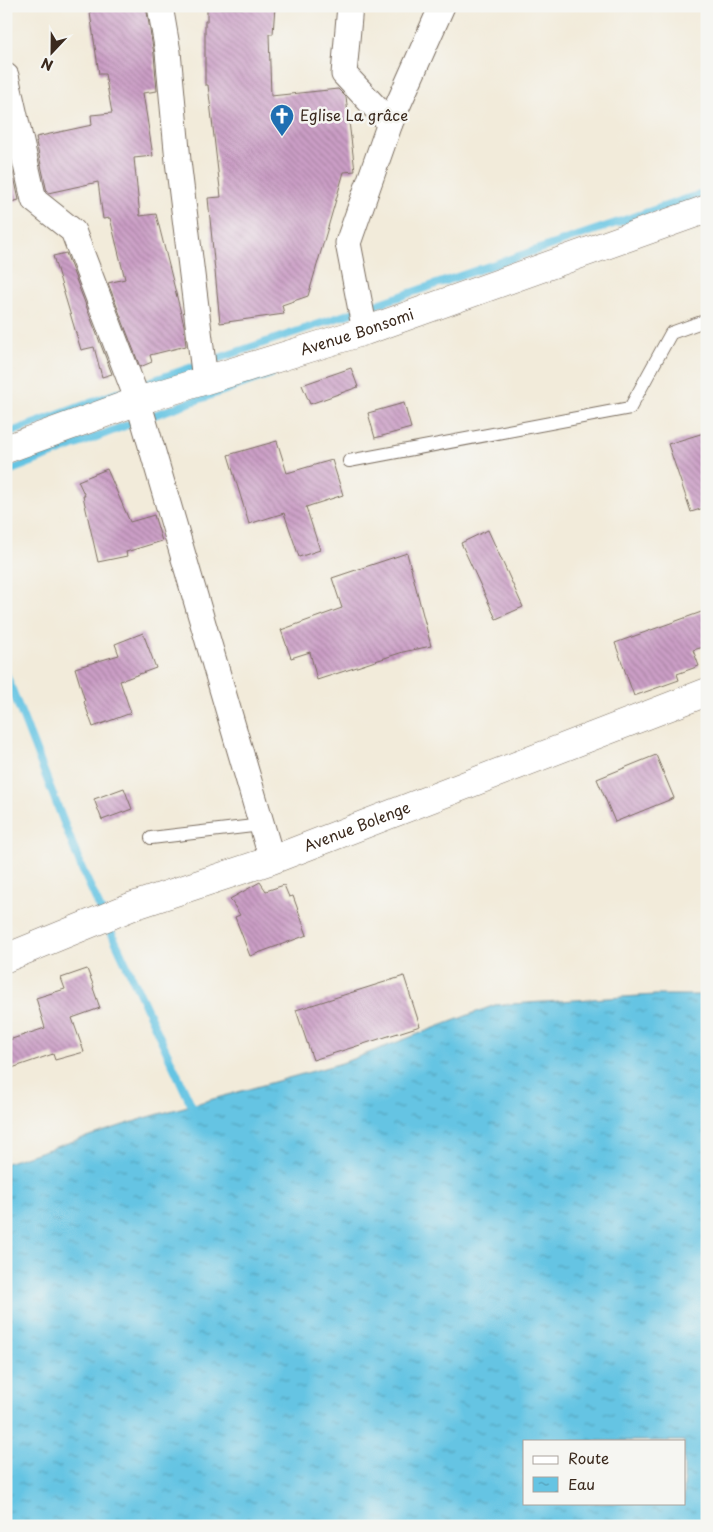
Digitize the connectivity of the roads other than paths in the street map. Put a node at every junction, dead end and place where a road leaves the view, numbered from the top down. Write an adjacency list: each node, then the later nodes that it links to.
1 (160, 6): 9 (street)
2 (350, 6): 5 (street)
3 (442, 6): 5 (street)
4 (6, 76): 10 (street)
5 (390, 123): 8 (street)
6 (707, 209): 8 (street, Avenue Bonsomi)
7 (707, 320): 12 (lane)
8 (365, 332): 9 (street, Avenue Bonsomi)
9 (205, 380): 10 (street, Avenue Bonsomi)
10 (138, 401): 11 (street, Avenue Bonsomi); 14 (street)
11 (6, 449)
12 (348, 461)
13 (707, 692): 16 (street, Avenue Bolenge)
14 (262, 825): 15 (lane); 16 (street)
15 (151, 838)
16 (272, 860): 17 (street, Avenue Bolenge)
17 (6, 958)

